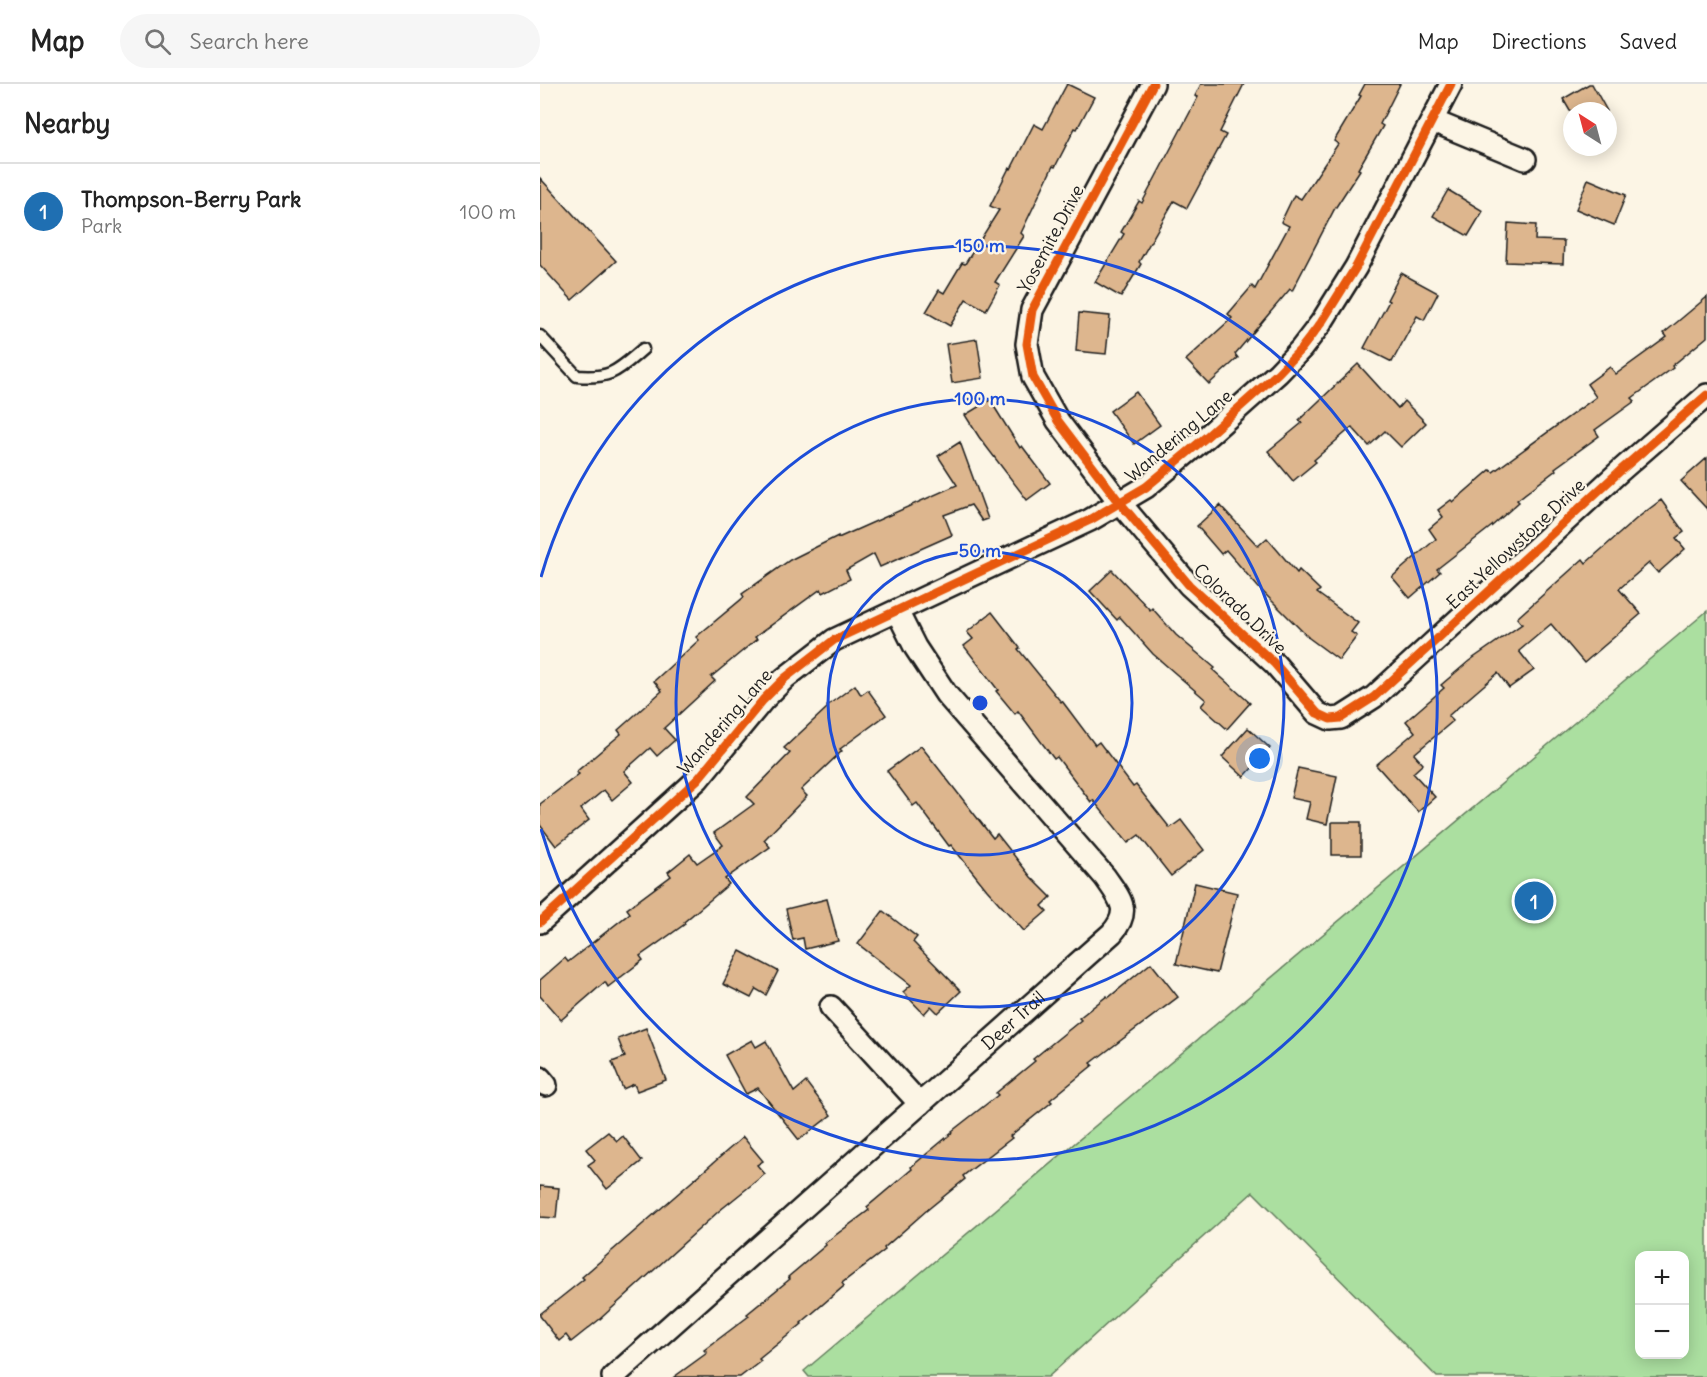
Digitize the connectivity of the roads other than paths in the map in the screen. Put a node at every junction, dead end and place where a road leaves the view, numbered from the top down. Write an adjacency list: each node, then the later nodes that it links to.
1 (1154, 84): 8 (street, Yosemite Drive)
2 (1451, 84): 3 (street, Wandering Lane)
3 (1433, 121): 4 (street); 8 (street, Wandering Lane)
4 (1525, 159)
5 (540, 336): 6 (lane)
6 (643, 349)
7 (1707, 395): 10 (street, East Yellowstone Drive)
8 (1120, 503): 9 (street, Wandering Lane); 10 (street, Colorado Drive)
9 (897, 610): 11 (street, Wandering Lane); 13 (street, Deer Trail)
10 (1346, 715)
11 (540, 922)
12 (831, 1007): 13 (street)
13 (920, 1104): 14 (street, Deer Trail)
14 (613, 1377)

